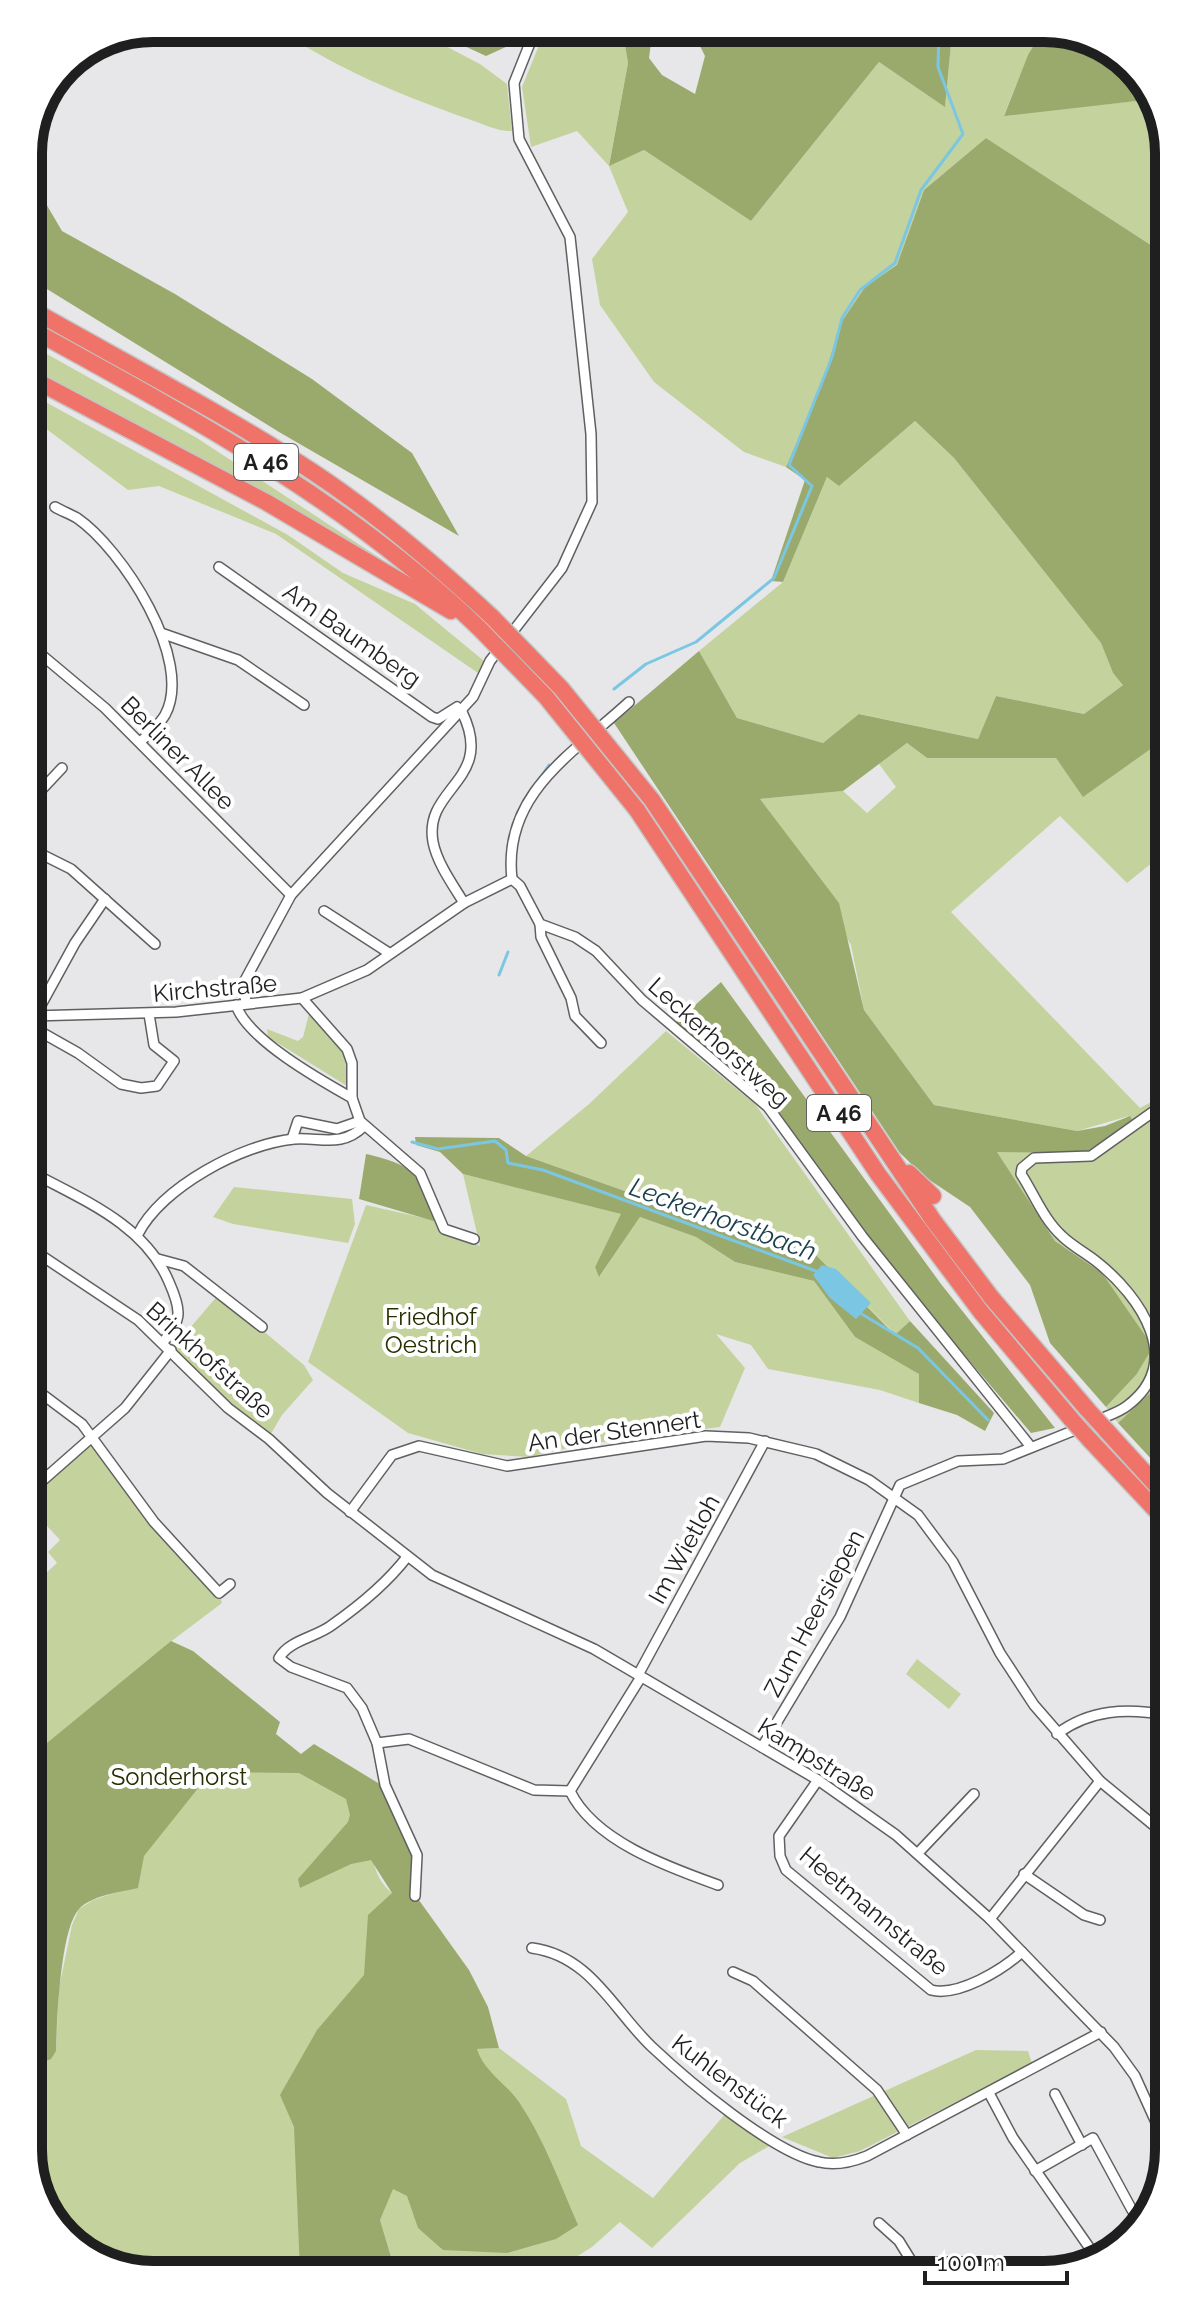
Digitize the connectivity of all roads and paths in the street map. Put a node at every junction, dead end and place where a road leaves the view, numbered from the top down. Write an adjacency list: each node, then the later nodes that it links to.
1 (530, 42): 12 (street)
2 (42, 315): 7 (highway, A 46)
3 (42, 335): 7 (highway, A 46)
4 (42, 384): 7 (highway)
5 (55, 507): 8 (street)
6 (219, 567): 12 (street, Am Baumberg)
7 (486, 623): 36 (highway, A 46, bridge); 55 (highway, A 46, bridge)
8 (161, 633): 11 (street); 13 (street)
9 (42, 655): 13 (street, Berliner Allee)
10 (629, 702): 17 (street)
11 (304, 705)
12 (462, 712): 18 (street); 20 (street)
13 (140, 742): 18 (street, Berliner Allee)
14 (62, 768): 15 (street)
15 (42, 789)
16 (42, 854): 19 (street)
17 (512, 879): 20 (street, Kirchstraße); 22 (street)
18 (291, 895): 27 (street)
19 (105, 899): 23 (street); 26 (street)
20 (464, 903): 24 (street, Kirchstraße)
21 (324, 911): 24 (street)
22 (540, 924): 32 (street); 54 (street, Leckerhorstweg)
23 (155, 944)
24 (389, 953): 25 (street, Kirchstraße)
25 (302, 998): 27 (street, Kirchstraße); 33 (street)
26 (42, 1000)
27 (246, 1002): 28 (street, Kirchstraße)
28 (236, 1005): 29 (street, Kirchstraße); 33 (street)
29 (149, 1014): 30 (street, Kirchstraße); 31 (street)
30 (42, 1016)
31 (42, 1033)
32 (601, 1043)
33 (352, 1098): 35 (street)
34 (1155, 1110): 47 (street)
35 (364, 1125): 37 (street); 37 (street); 41 (street)
36 (868, 1127): 39 (highway); 50 (highway, A 46)
37 (292, 1139): 40 (street)
38 (42, 1178): 40 (street)
39 (933, 1196)
40 (138, 1234): 43 (street)
41 (474, 1239)
42 (42, 1256): 46 (street, Brinkhofstraße)
43 (158, 1259): 44 (street); 46 (street)
44 (262, 1327)
45 (1036, 1335): 50 (highway)
46 (163, 1342): 48 (street, Brinkhofstraße)
47 (1155, 1342)
48 (171, 1350): 52 (street); 61 (street, Brinkhofstraße)
49 (1155, 1360): 54 (street)
50 (1059, 1377): 57 (highway, A 46, bridge)
51 (42, 1394): 52 (street)
52 (93, 1437): 56 (street); 63 (street)
53 (765, 1441): 58 (street, An der Stennert); 61 (street, An der Stennert); 64 (street, Im Wietloh)
54 (1031, 1447): 58 (street)
55 (1116, 1470): 59 (highway); 60 (highway, A 46)
56 (42, 1481)
57 (1155, 1484)
58 (895, 1496): 66 (street, An der Stennert); 68 (street, Zum Heersiepen)
59 (1141, 1510)
60 (1155, 1510)
61 (350, 1512): 62 (street, Kampstraße)
62 (407, 1557): 64 (street, Kampstraße); 67 (street)
63 (230, 1584)
64 (639, 1676): 68 (street, Kampstraße); 71 (street, Im Wietloh)
65 (1155, 1714): 66 (street)
66 (1057, 1734): 70 (street, An der Stennert)
67 (377, 1743): 71 (street); 77 (street)
68 (762, 1747): 69 (street, Kampstraße)
69 (818, 1780): 74 (street, Kampstraße); 81 (street, Heetmannstraße)
70 (1100, 1781): 73 (street, An der Stennert); 75 (street)
71 (570, 1791): 76 (street)
72 (974, 1794): 74 (street)
73 (1155, 1826)
74 (918, 1853): 78 (street, Kampstraße)
75 (1024, 1874): 78 (street); 79 (street)
76 (718, 1885)
77 (415, 1896)
78 (990, 1919): 81 (street, Kampstraße)
79 (1100, 1920)
80 (532, 1948): 87 (street, Kuhlenstück)
81 (1022, 1952): 83 (street, Kampstraße)
82 (733, 1972): 87 (street)
83 (1101, 2032): 84 (street, Kuhlenstück); 86 (street, Kampstraße)
84 (989, 2093): 87 (street, Kuhlenstück); 89 (street)
85 (1055, 2094): 88 (street)
86 (1155, 2120)
87 (907, 2135)
88 (1082, 2145): 89 (street); 90 (street)
89 (1035, 2171): 92 (street)
90 (1135, 2213)
91 (879, 2223): 93 (street)
92 (1091, 2250)
93 (911, 2261)

